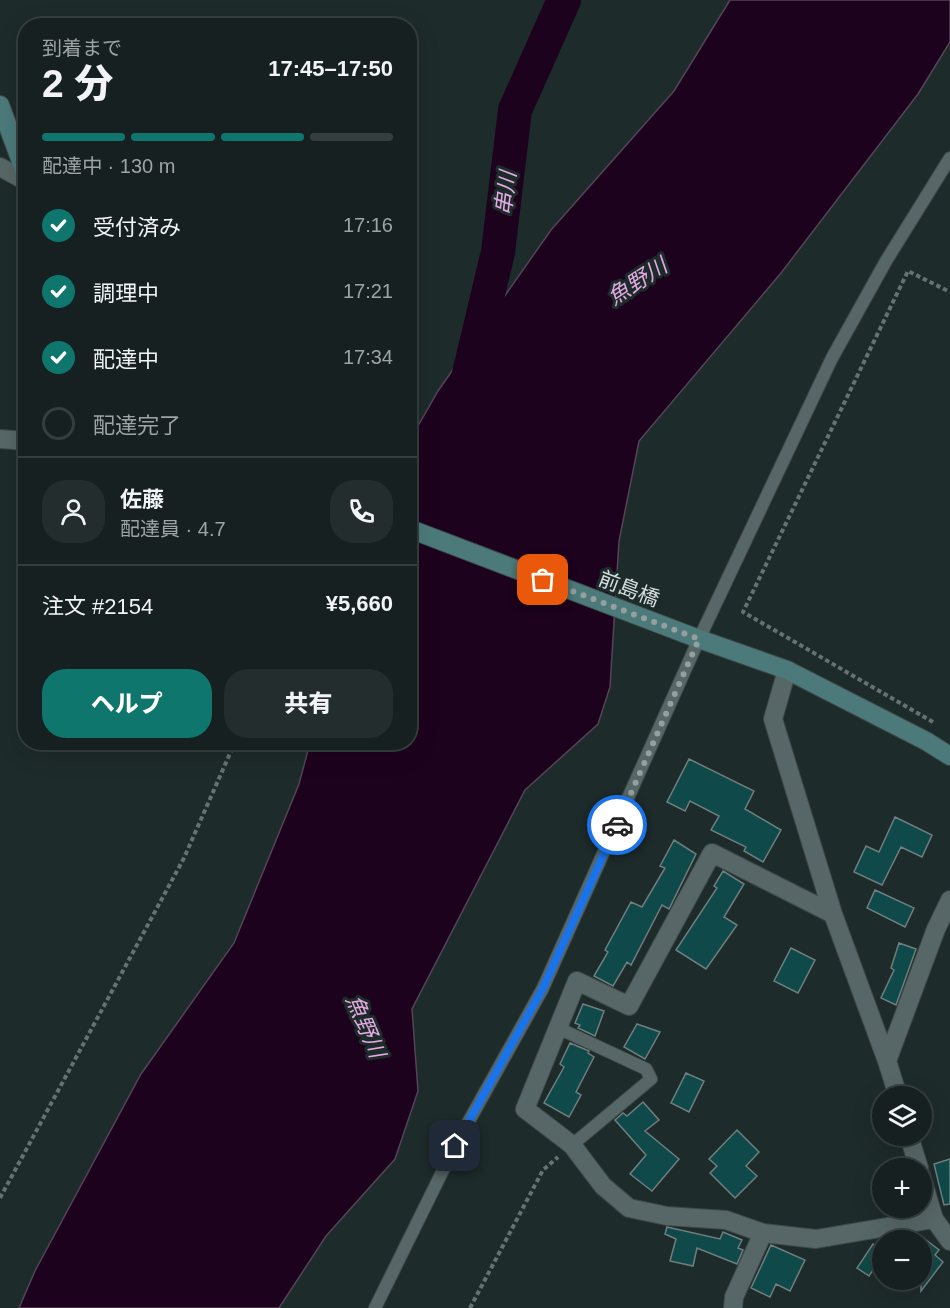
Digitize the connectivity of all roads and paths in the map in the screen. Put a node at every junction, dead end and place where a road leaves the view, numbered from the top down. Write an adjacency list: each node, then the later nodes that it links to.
1 (0, 105): 2 (main road)
2 (18, 153)
3 (950, 158): 10 (lane)
4 (0, 167): 5 (street)
5 (18, 176)
6 (950, 292): 12 (path)
7 (0, 439): 8 (street)
8 (18, 440)
9 (417, 532): 10 (main road, 前島橋)
10 (699, 639): 11 (main road, 前島橋); 26 (lane)
11 (787, 670): 14 (main road, 前島橋); 16 (street)
12 (940, 726)
13 (231, 750): 21 (path)
14 (950, 756)
15 (950, 900): 18 (street)
16 (833, 915): 17 (street); 18 (street)
17 (558, 1028): 20 (street); 20 (lane)
18 (887, 1062): 19 (street)
19 (895, 1086)
20 (572, 1145): 24 (street); 27 (path)
21 (0, 1198)
22 (932, 1213): 23 (street)
23 (934, 1220): 24 (street); 25 (street)
24 (763, 1233): 28 (street)
25 (950, 1240)
26 (375, 1308)
27 (470, 1308)
28 (733, 1308)

